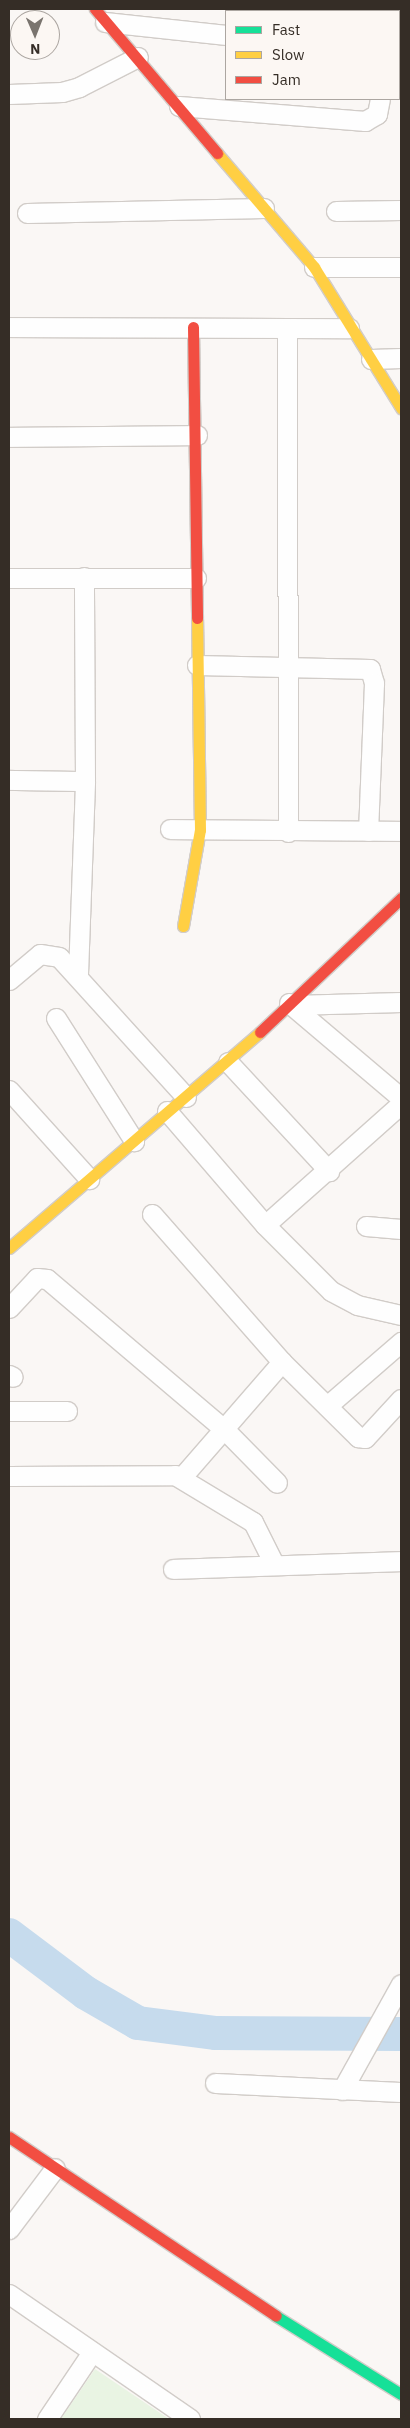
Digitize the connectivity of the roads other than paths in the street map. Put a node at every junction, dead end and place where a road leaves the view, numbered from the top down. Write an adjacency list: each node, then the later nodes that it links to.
1 (100, 15): 2 (street); 3 (street)
2 (225, 35)
3 (138, 57): 4 (street); 6 (street)
4 (9, 94)
5 (380, 100): 6 (street)
6 (179, 106): 7 (street)
7 (264, 208): 10 (street); 11 (street)
8 (401, 210): 9 (street)
9 (336, 211)
10 (27, 213)
11 (314, 267): 12 (street); 16 (street)
12 (401, 267)
13 (193, 326): 14 (street); 15 (street); 20 (street)
14 (9, 327)
15 (287, 328): 16 (street); 26 (street)
16 (349, 328): 18 (street)
17 (401, 358): 18 (street)
18 (371, 359): 19 (street)
19 (401, 408)
20 (197, 435): 21 (street); 24 (street)
21 (9, 437)
22 (84, 577): 23 (street); 24 (street); 28 (street)
23 (9, 578)
24 (196, 578): 25 (street)
25 (197, 666): 26 (street); 30 (street)
26 (289, 667): 31 (street); 33 (street)
27 (9, 780): 28 (street)
28 (85, 780): 36 (street)
29 (170, 829): 30 (street)
30 (200, 830): 33 (street); 35 (street)
31 (368, 831): 32 (street); 33 (street)
32 (401, 831)
33 (288, 832)
34 (401, 898): 39 (street)
35 (183, 926)
36 (78, 974): 37 (street); 43 (street)
37 (9, 980)
38 (401, 1002): 39 (street)
39 (290, 1004): 41 (street); 44 (street)
40 (56, 1018): 47 (street)
41 (228, 1062): 43 (street); 48 (street)
42 (9, 1090): 49 (street)
43 (186, 1097): 46 (street)
44 (401, 1098)
45 (401, 1104): 48 (street)
46 (167, 1111): 47 (street); 51 (street)
47 (134, 1141): 49 (street)
48 (330, 1171): 51 (street)
49 (89, 1179): 54 (street)
50 (152, 1214): 58 (street)
51 (265, 1225): 56 (street)
52 (366, 1226): 53 (street)
53 (401, 1229)
54 (9, 1248)
55 (9, 1308): 63 (street)
56 (401, 1315)
57 (401, 1342): 60 (street)
58 (282, 1362): 60 (street); 63 (street)
59 (401, 1400): 60 (street)
60 (327, 1406)
61 (67, 1410): 62 (street)
62 (9, 1411)
63 (225, 1430): 65 (street); 66 (street)
64 (9, 1476): 65 (street)
65 (181, 1478): 68 (street)
66 (277, 1483)
67 (401, 1560): 68 (street)
68 (274, 1564): 69 (street)
69 (173, 1569)
70 (401, 1984): 72 (street)
71 (215, 2083): 72 (street)
72 (342, 2090): 73 (street)
73 (401, 2092)
74 (9, 2137): 75 (street)
75 (55, 2168): 76 (street); 79 (street)
76 (9, 2229)
77 (9, 2294): 78 (street)
78 (92, 2352): 80 (street); 81 (street)
79 (401, 2394)
80 (47, 2419)
81 (190, 2419)

